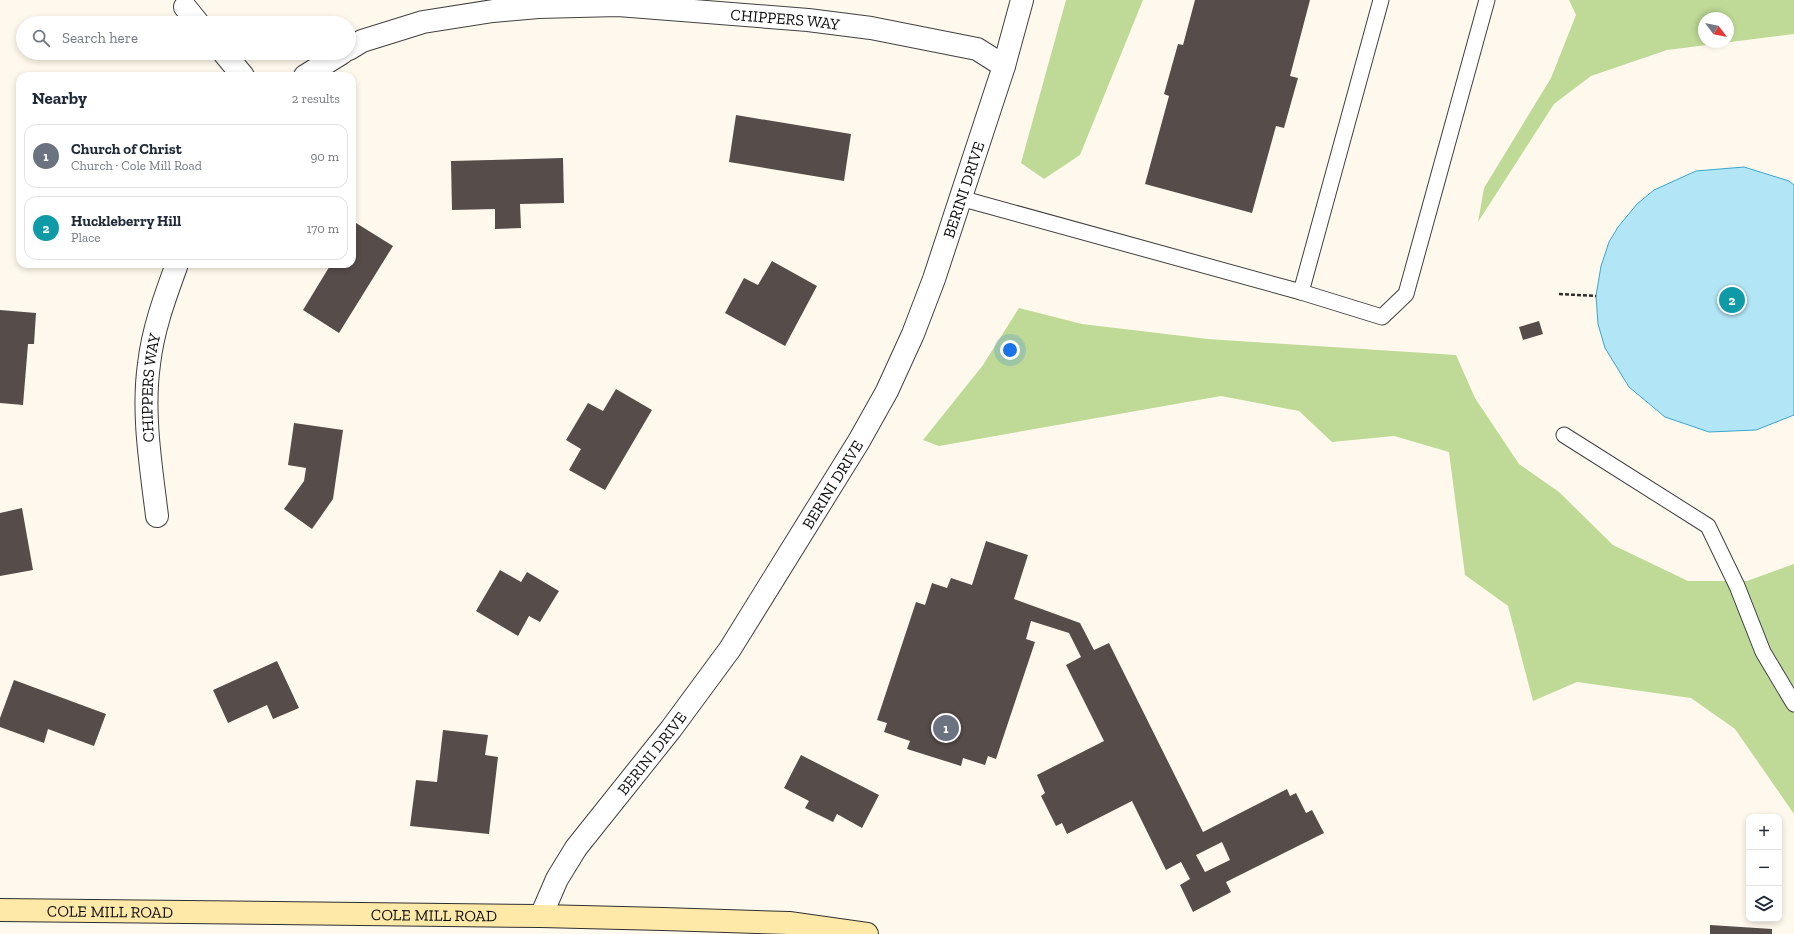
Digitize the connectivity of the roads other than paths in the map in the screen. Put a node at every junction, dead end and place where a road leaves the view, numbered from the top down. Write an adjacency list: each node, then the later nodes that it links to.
1 (1022, 0): 7 (street, BERINI DRIVE)
2 (1381, 0): 12 (lane)
3 (1487, 0): 12 (lane)
4 (356, 45): 7 (street, CHIPPERS WAY)
5 (230, 60): 8 (street)
6 (331, 60): 9 (street)
7 (1004, 66): 10 (street, BERINI DRIVE)
8 (240, 72)
9 (311, 72)
10 (960, 198): 12 (lane); 17 (street, BERINI DRIVE)
11 (176, 268): 14 (street, CHIPPERS WAY)
12 (1301, 292)
13 (1564, 435): 15 (lane)
14 (157, 516)
15 (1794, 704)
16 (0, 910): 17 (street, COLE MILL ROAD)
17 (541, 916): 18 (street, COLE MILL ROAD)
18 (867, 934)

